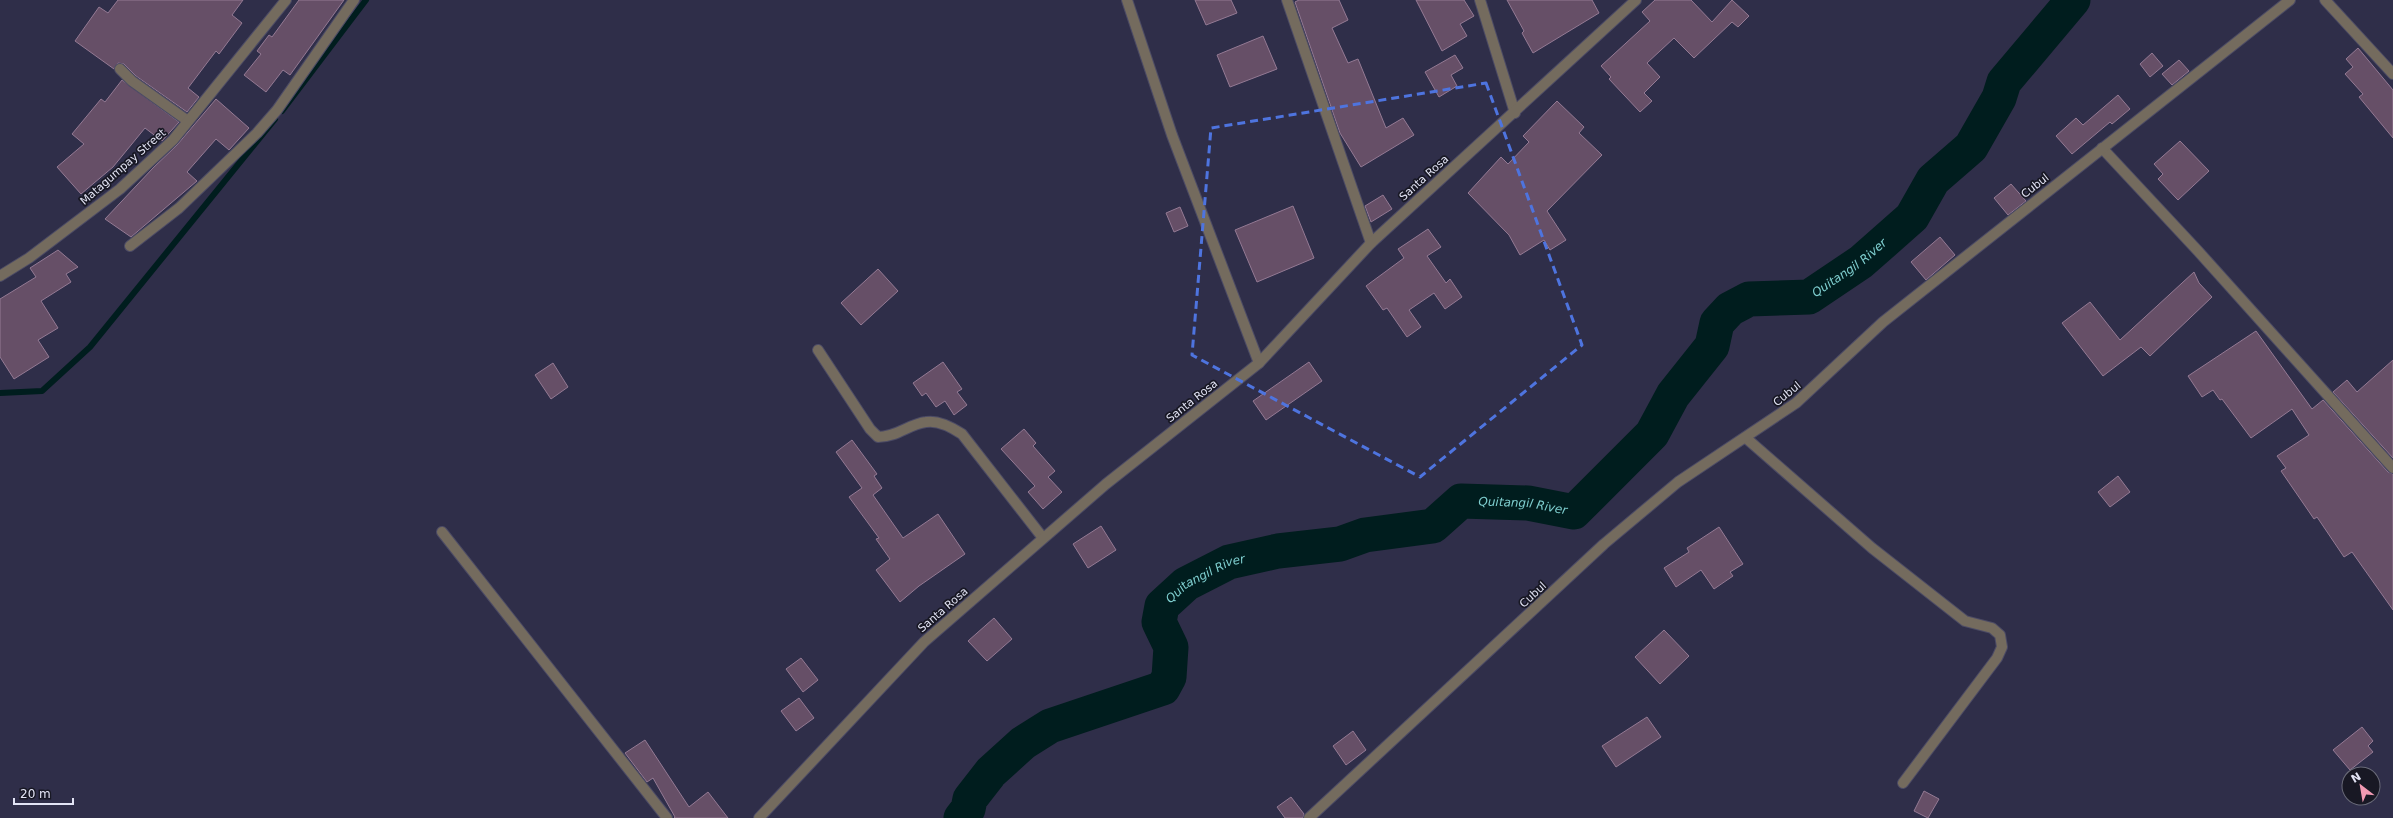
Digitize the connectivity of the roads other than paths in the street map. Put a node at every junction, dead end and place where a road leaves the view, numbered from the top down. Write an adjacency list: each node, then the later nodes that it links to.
1 (286, 0): 12 (street, Matagumpay Street)
2 (354, 0): 15 (street)
3 (1127, 0): 18 (street)
4 (1287, 0): 14 (street)
5 (1480, 0): 11 (street)
6 (1636, 0): 11 (street, Santa Rosa)
7 (2290, 0): 13 (street, Cubul)
8 (2325, 0): 10 (street)
9 (120, 69): 12 (street)
10 (2393, 74)
11 (1515, 113): 14 (street, Santa Rosa)
12 (188, 121): 16 (street, Matagumpay Street)
13 (2102, 148): 19 (street, Cubul); 20 (street)
14 (1371, 243): 18 (street, Santa Rosa)
15 (130, 246)
16 (0, 276)
17 (818, 350): 22 (street)
18 (1259, 363): 22 (street, Santa Rosa)
19 (1746, 438): 23 (street); 26 (street, Cubul)
20 (2393, 468)
21 (442, 532): 24 (street)
22 (1043, 538): 25 (street, Santa Rosa)
23 (1903, 784)
24 (667, 818)
25 (759, 818)
26 (1309, 818)

